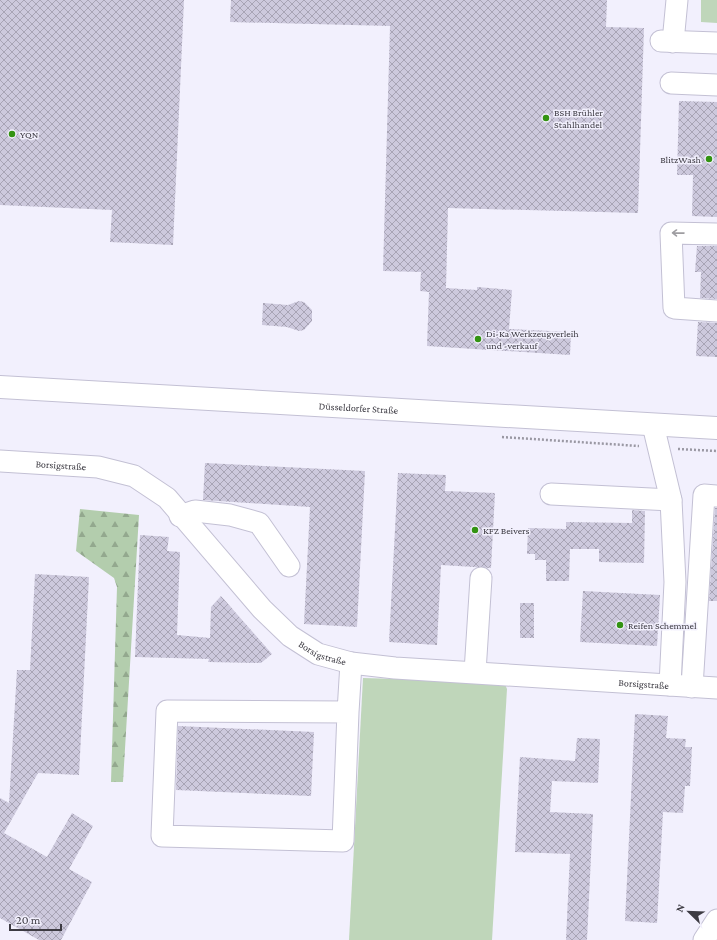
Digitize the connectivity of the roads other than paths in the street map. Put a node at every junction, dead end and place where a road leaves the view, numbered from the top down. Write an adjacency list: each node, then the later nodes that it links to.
1 (676, 0): 2 (street)
2 (717, 43)
3 (671, 83): 4 (street)
4 (717, 85)
5 (717, 234): 6 (street, one-way to 6)
6 (717, 311)
7 (0, 387): 8 (main road, Düsseldorfer Straße)
8 (654, 425): 9 (main road, Düsseldorfer Straße); 13 (street)
9 (717, 428)
10 (0, 461): 14 (street, Borsigstraße)
11 (551, 494): 13 (street)
12 (717, 496): 20 (street)
13 (671, 500): 19 (street)
14 (180, 516): 15 (street); 17 (street, Borsigstraße)
15 (289, 566)
16 (481, 578): 18 (street)
17 (351, 663): 18 (street, Borsigstraße); 22 (street)
18 (475, 672): 19 (street, Borsigstraße)
19 (670, 685): 20 (street, Borsigstraße)
20 (692, 686): 21 (street, Borsigstraße)
21 (717, 688)
22 (348, 712): 22 (street)
23 (717, 920): 24 (street)
24 (704, 940)

